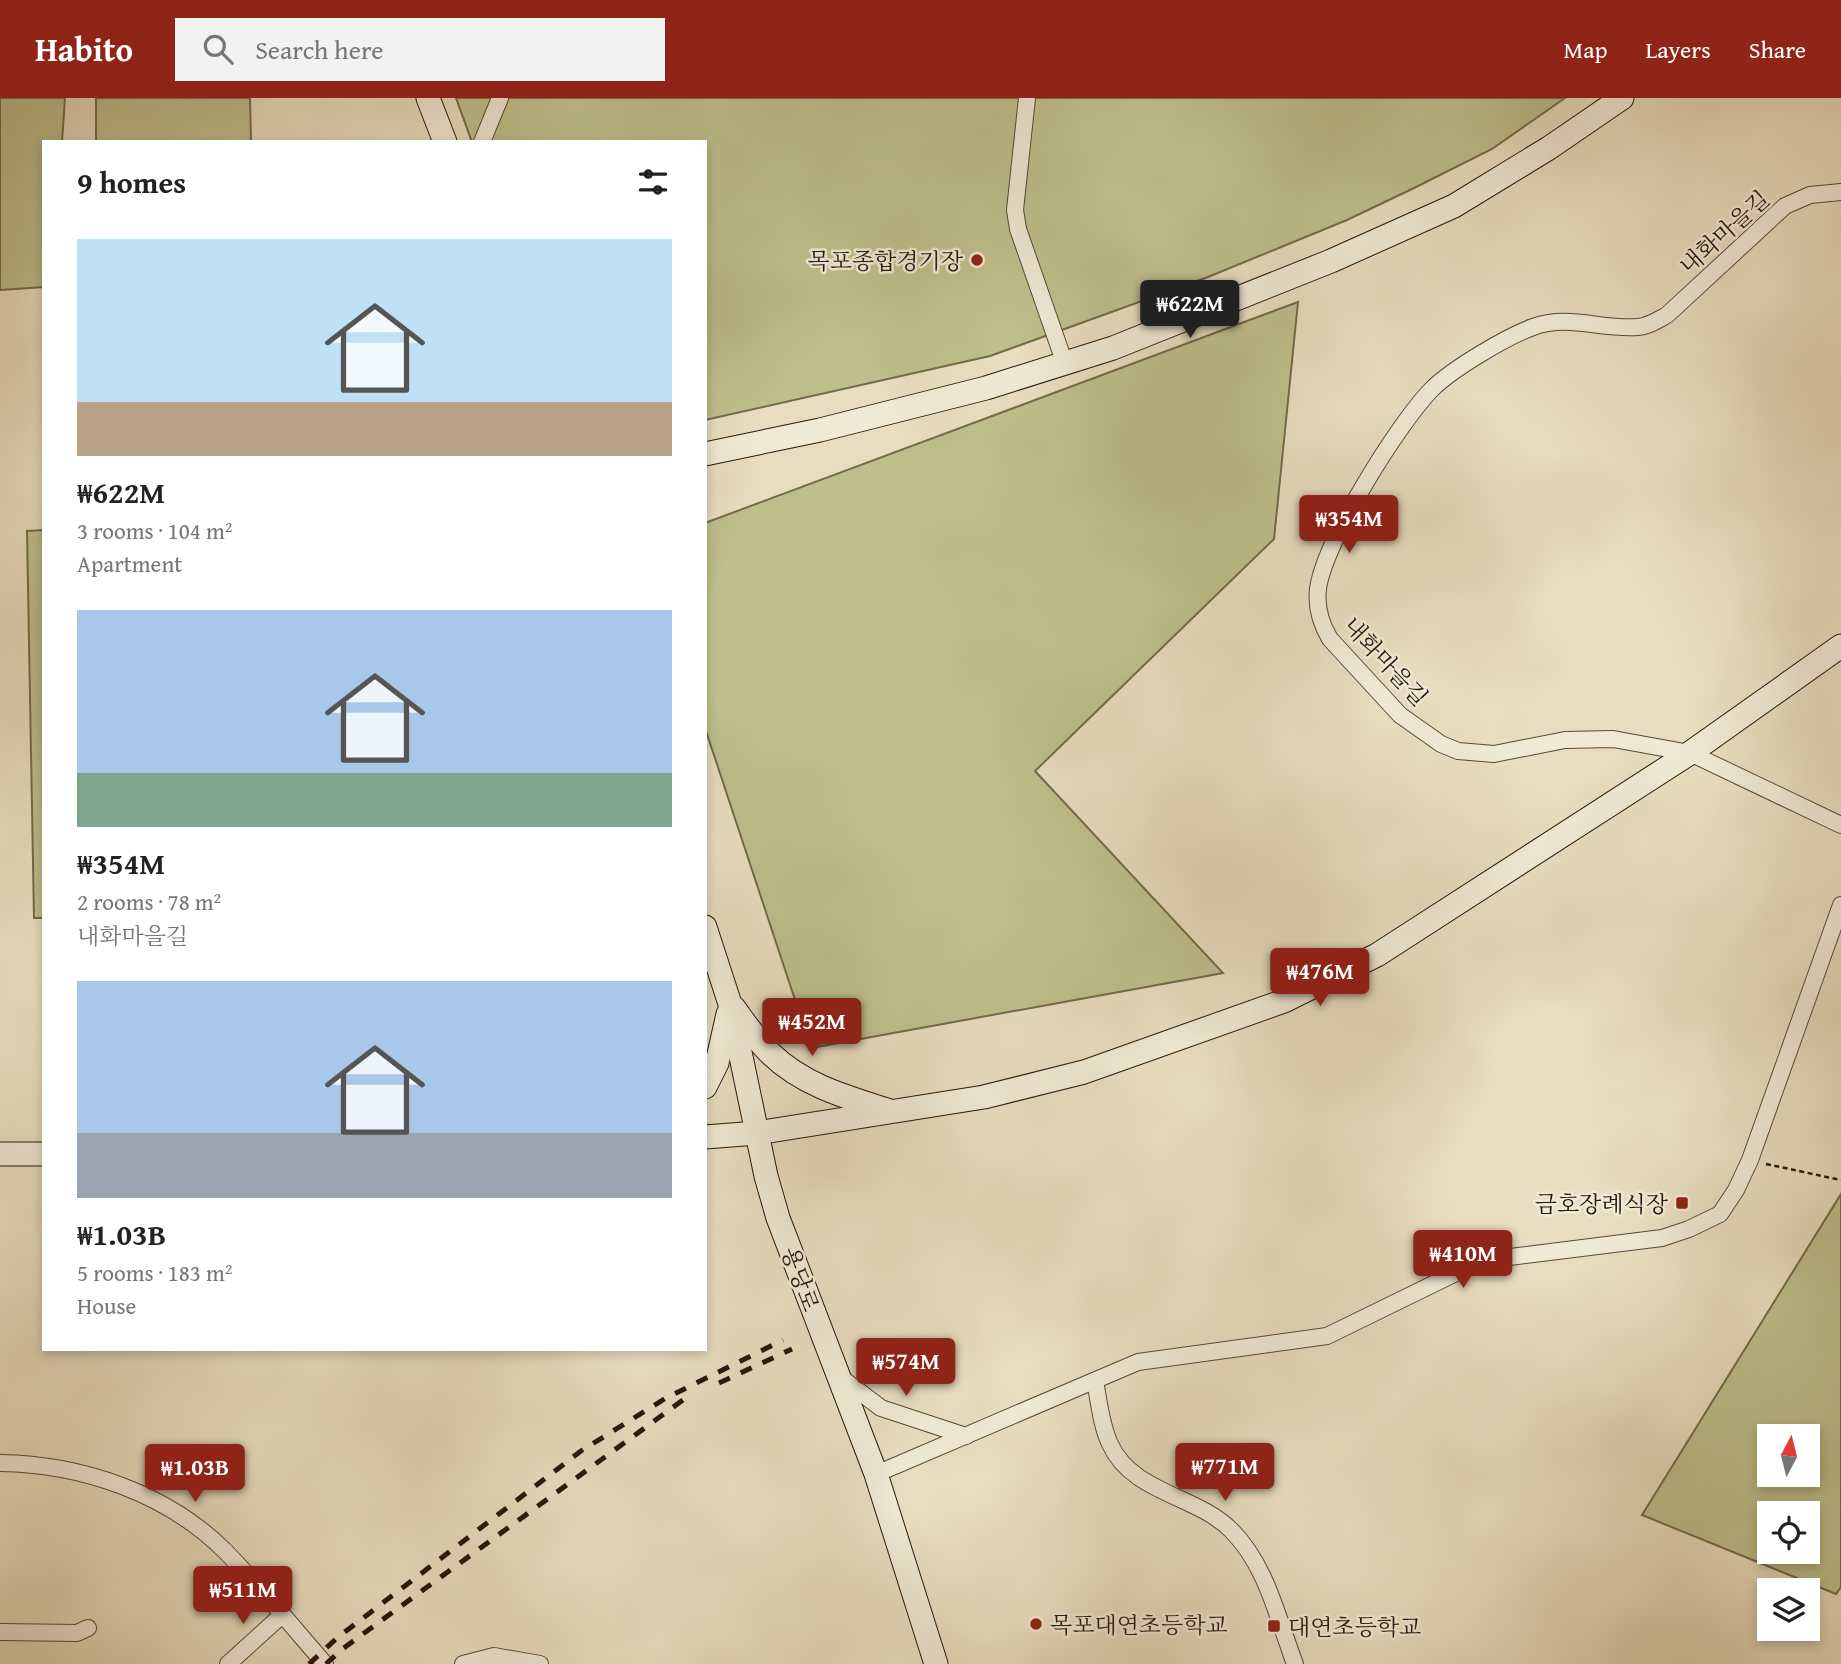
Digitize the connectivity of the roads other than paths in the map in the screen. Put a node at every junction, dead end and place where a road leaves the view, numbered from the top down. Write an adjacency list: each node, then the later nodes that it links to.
1 (428, 98): 5 (street)
2 (500, 98): 6 (street)
3 (1027, 98): 8 (street)
4 (1622, 98): 8 (street)
5 (444, 140)
6 (483, 140)
7 (1841, 192): 11 (street, 내화마을길)
8 (1065, 364): 9 (street)
9 (708, 454)
10 (1841, 646): 11 (street)
11 (1690, 753): 12 (street, 내화마을길); 17 (street)
12 (1841, 825)
13 (1841, 905): 23 (street)
14 (707, 933): 15 (street, 용당로)
15 (730, 1004): 16 (street); 17 (street); 18 (street, 용당로)
16 (707, 1083)
17 (893, 1112): 18 (street)
18 (757, 1133): 19 (street); 22 (street, 용당로)
19 (707, 1137)
20 (0, 1154): 21 (street)
21 (42, 1154)
22 (837, 1375): 24 (street); 26 (street, 용당로)
23 (1095, 1381): 24 (street); 35 (street)
24 (966, 1436): 26 (street)
25 (0, 1464): 27 (street)
26 (876, 1474): 34 (street, 용당로)
27 (282, 1615): 30 (street); 31 (street)
28 (88, 1628): 29 (street)
29 (0, 1632)
30 (228, 1664)
31 (325, 1664)
32 (463, 1664): 33 (street)
33 (540, 1664)
34 (936, 1664)
35 (1295, 1664)

